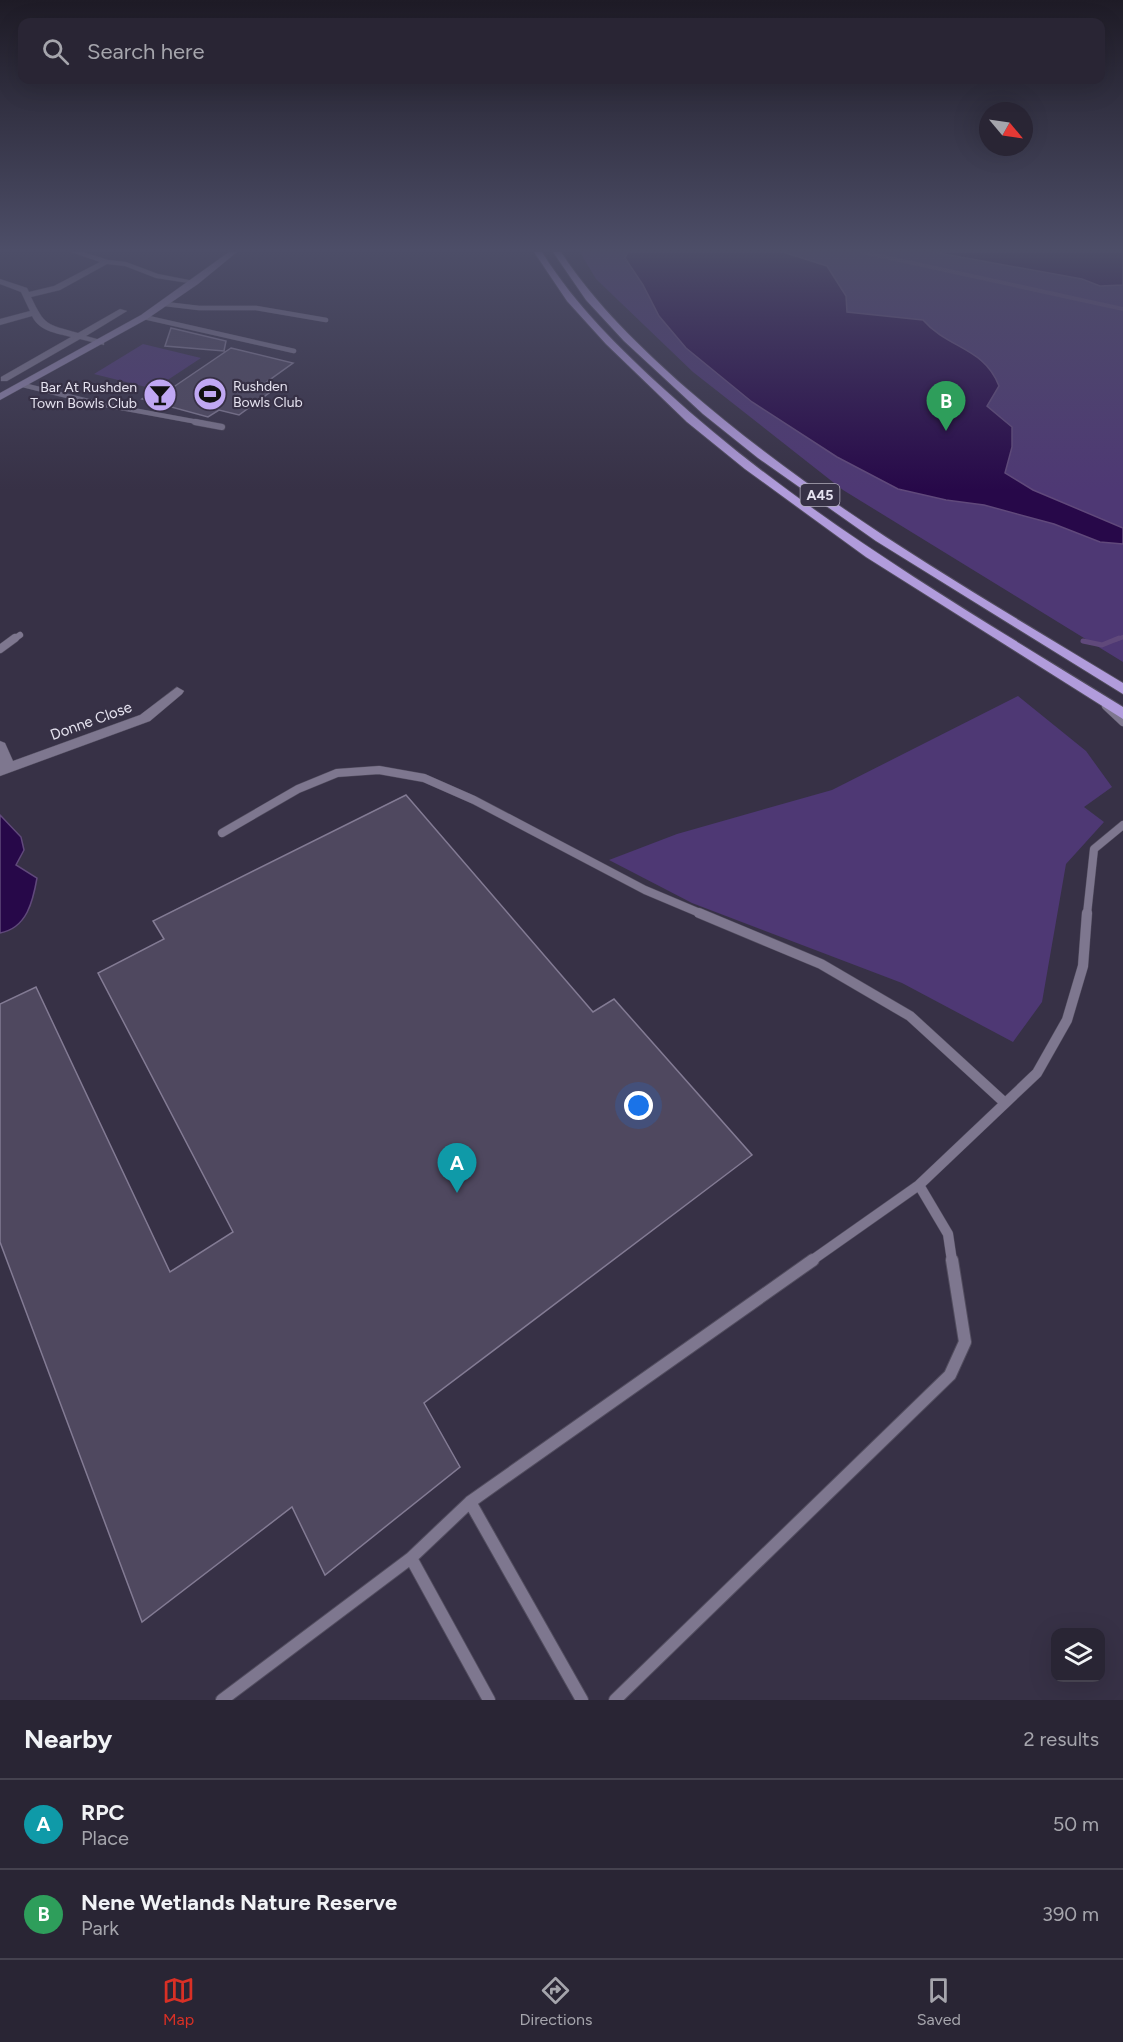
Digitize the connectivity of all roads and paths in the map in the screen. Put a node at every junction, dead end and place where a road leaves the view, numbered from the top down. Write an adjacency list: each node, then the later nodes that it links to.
1 (62, 331): 7 (street)
2 (86, 331): 7 (street)
3 (121, 331): 8 (main road)
4 (205, 331): 9 (lane)
5 (598, 331): 18 (highway, A45)
6 (620, 331): 16 (highway, A45)
7 (78, 336): 8 (street); 10 (street)
8 (101, 343): 11 (main road)
9 (294, 351)
10 (3, 379)
11 (23, 385): 12 (main road); 13 (lane)
12 (0, 397)
13 (222, 427)
14 (20, 635): 15 (lane)
15 (0, 649)
16 (1123, 689)
17 (177, 691): 22 (street, Donne Close)
18 (1099, 698): 19 (highway, A45); 20 (lane)
19 (1123, 714)
20 (1123, 722)
21 (0, 746): 22 (street, Donne Close)
22 (4, 770)
23 (1123, 825): 25 (lane)
24 (222, 832): 25 (lane)
25 (1005, 1103): 26 (lane)
26 (919, 1185): 27 (lane); 32 (lane)
27 (470, 1502): 28 (lane); 31 (lane)
28 (411, 1558): 29 (lane); 30 (lane)
29 (222, 1700)
30 (489, 1700)
31 (582, 1700)
32 (615, 1700)

